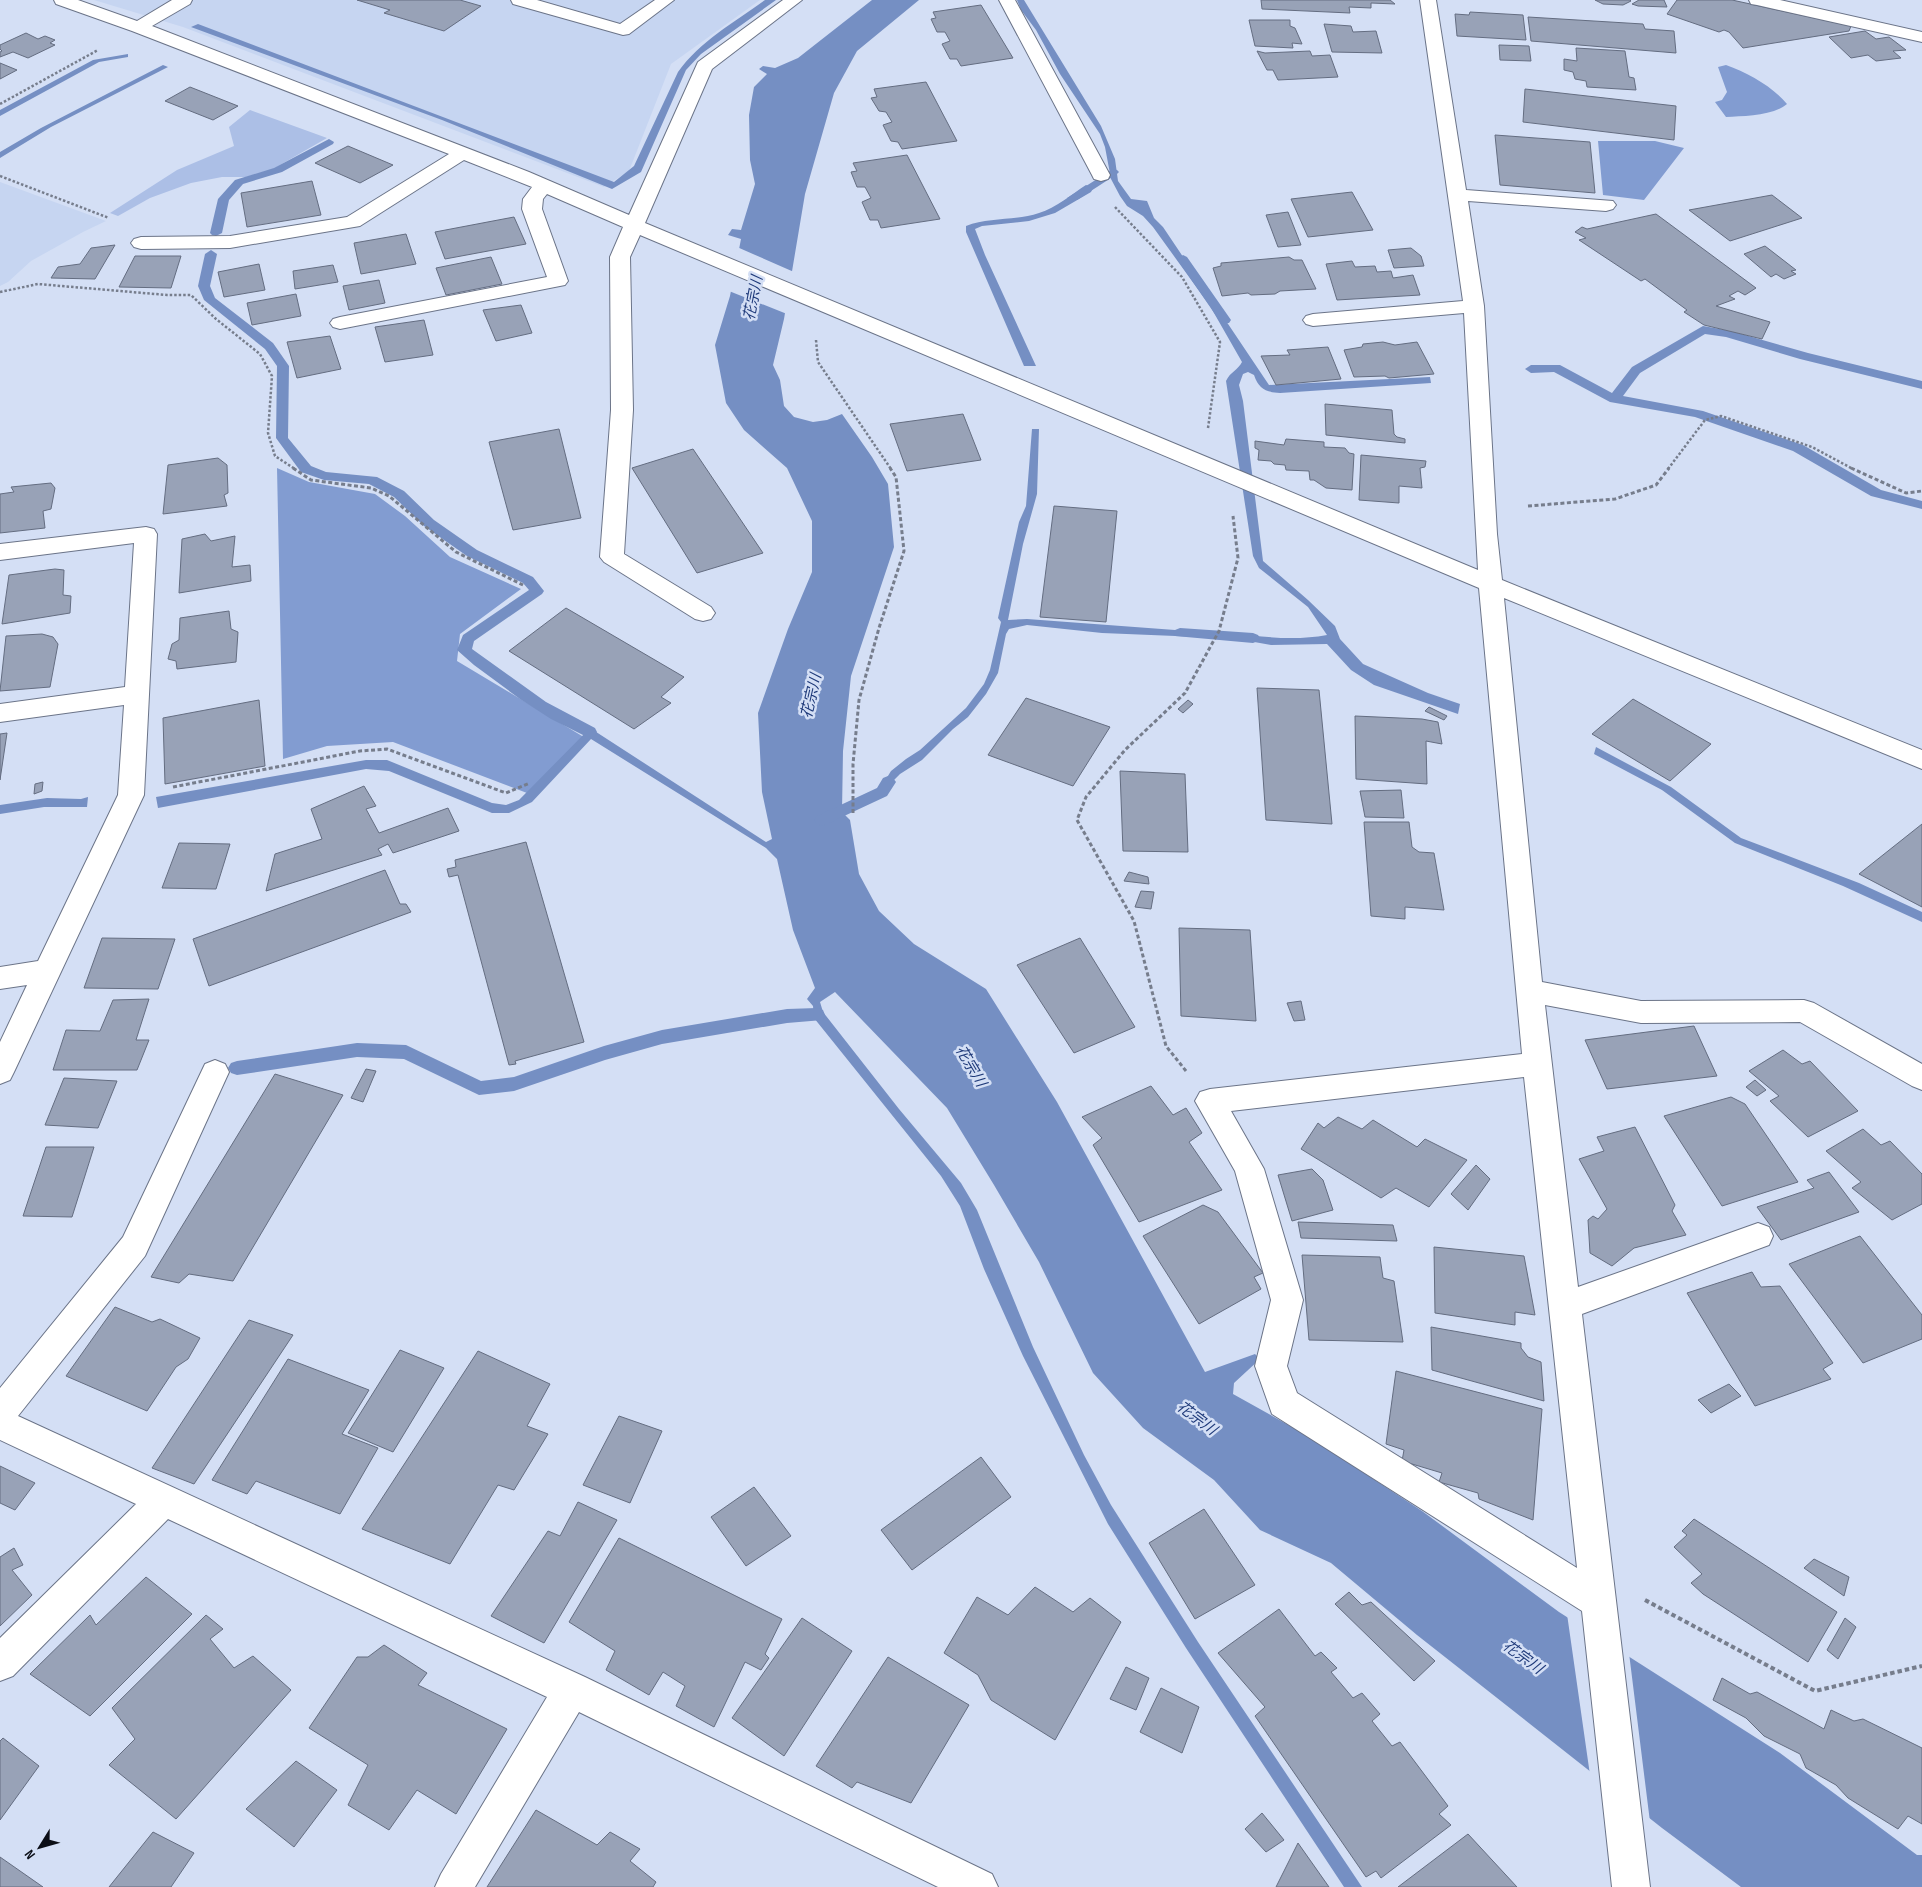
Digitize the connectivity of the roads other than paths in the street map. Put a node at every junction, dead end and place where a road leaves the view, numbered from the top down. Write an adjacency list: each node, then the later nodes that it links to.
1 (62, 0): 9 (street)
2 (184, 0): 9 (street)
3 (519, 0): 4 (street)
4 (666, 0)
5 (794, 0): 16 (street)
6 (1007, 0): 12 (street)
7 (1428, 0): 14 (street)
8 (1758, 0): 10 (street)
9 (138, 27): 11 (street)
10 (1917, 34)
11 (463, 153): 13 (street); 17 (street)
12 (1101, 175)
13 (544, 186): 16 (street); 20 (street)
14 (1457, 194): 15 (street); 18 (street)
15 (1606, 205)
16 (633, 225): 22 (street); 23 (street)
17 (142, 243)
18 (1474, 306): 19 (street); 22 (street)
19 (1313, 320)
20 (340, 323)
21 (0, 552): 24 (street)
22 (1490, 584): 26 (street); 29 (street)
23 (703, 613)
24 (138, 694): 25 (street); 27 (street)
25 (0, 713)
26 (1922, 760)
27 (48, 971): 28 (street); 31 (street)
28 (0, 978)
29 (1529, 991): 30 (street); 33 (street)
30 (1537, 1064): 35 (street); 39 (street)
31 (0, 1072)
32 (215, 1072): 36 (street)
33 (1922, 1078)
34 (1758, 1236): 35 (street)
35 (1565, 1306): 39 (street)
36 (0, 1413)
37 (0, 1424): 38 (street)
38 (163, 1500): 40 (street); 41 (street)
39 (1597, 1598): 44 (street)
40 (0, 1663)
41 (572, 1690): 42 (street); 43 (street)
42 (454, 1887)
43 (979, 1887)
44 (1630, 1887)

